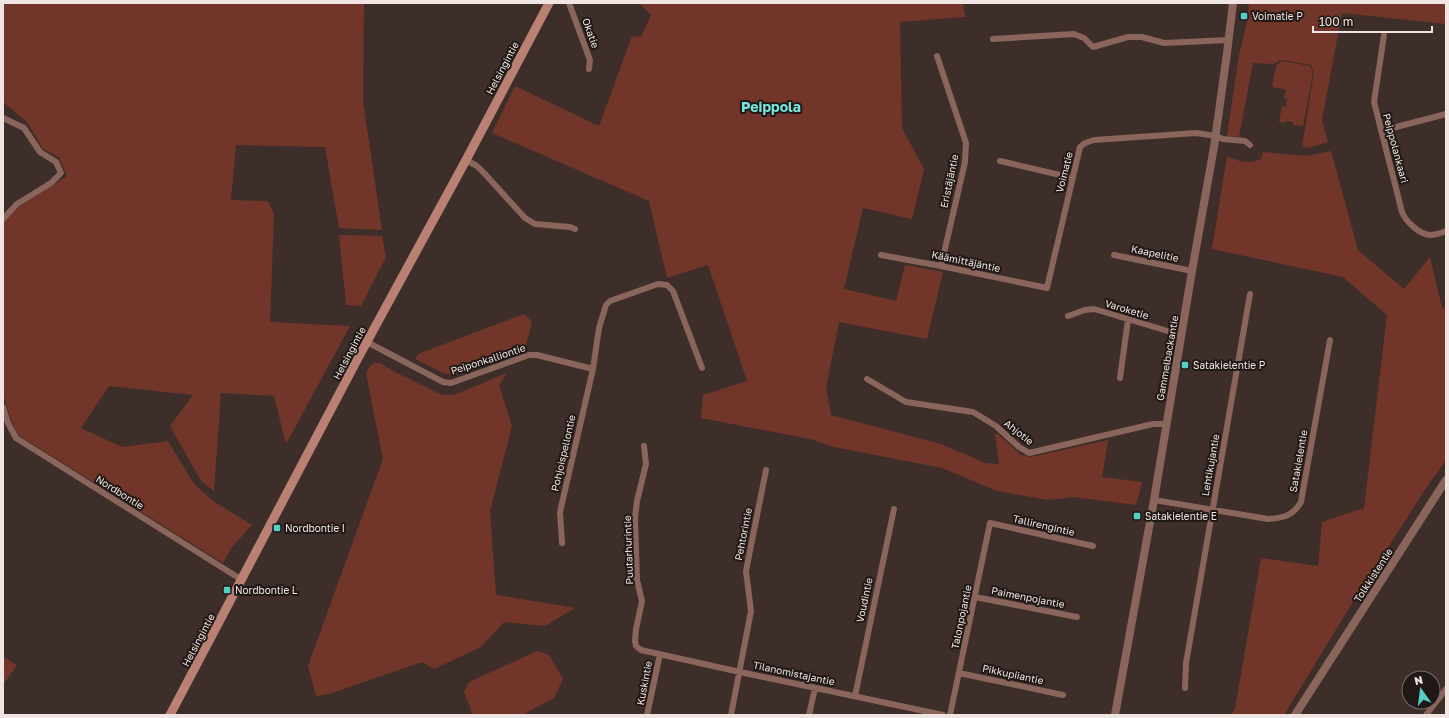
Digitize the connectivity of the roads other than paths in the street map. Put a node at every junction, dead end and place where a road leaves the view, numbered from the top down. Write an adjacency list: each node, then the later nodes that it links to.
1 (549, 3): 14 (main road, Helsingintie)
2 (570, 3): 8 (street, Okatie)
3 (1233, 3): 6 (street, Gammelbackantie)
4 (1384, 36): 11 (street, Peippolankaari)
5 (993, 39): 6 (street)
6 (1229, 40): 12 (street, Gammelbackantie)
7 (937, 56): 22 (street, Eristäjäntie)
8 (589, 69)
9 (1446, 114): 11 (street)
10 (3, 118): 17 (street)
11 (1381, 131): 19 (street, Peippolankaari)
12 (1216, 136): 13 (street, Voimatie); 16 (street, Voimatie); 23 (street, Gammelbackantie)
13 (1250, 145)
14 (466, 160): 18 (street); 30 (main road, Helsingintie)
15 (1000, 161): 16 (street)
16 (1072, 178): 24 (street, Voimatie)
17 (3, 219)
18 (576, 229)
19 (1446, 231)
20 (882, 255): 22 (street, Käämittäjäntie)
21 (1114, 255): 23 (street, Kaapelitie)
22 (941, 266): 24 (street, Käämittäjäntie)
23 (1192, 271): 28 (street, Gammelbackantie)
24 (1047, 288)
25 (1250, 294): 42 (street, Lehtikujantie)
26 (1068, 316): 27 (street, Varoketie)
27 (1128, 320): 28 (street, Varoketie); 33 (street)
28 (1181, 335): 36 (street, Gammelbackantie)
29 (1330, 340): 42 (street, Satakielentie)
30 (367, 342): 31 (street, Peiponkalliontie); 46 (main road, Helsingintie)
31 (593, 368): 32 (street); 44 (street, Pohjoispellontie)
32 (702, 368)
33 (1120, 378)
34 (867, 379): 36 (street, Ahjotie)
35 (3, 407): 46 (street, Nordbontie)
36 (1165, 424): 40 (street, Gammelbackantie)
37 (644, 446): 49 (street, Puutarhurintie)
38 (766, 470): 51 (street, Pehtorintie)
39 (1446, 480): 53 (street, Tolkkistentie)
40 (1154, 500): 42 (street, Satakielentie); 67 (street, Gammelbackantie)
41 (894, 509): 58 (street, Voudintie)
42 (1212, 510): 55 (street, Lehtikujantie)
43 (990, 523): 45 (street, Tallirengintie); 47 (street, Talonpojantie)
44 (562, 543)
45 (1093, 546)
46 (242, 580): 60 (main road, Helsingintie)
47 (975, 597): 48 (street, Paimenpojantie); 52 (street, Talonpojantie)
48 (1077, 617)
49 (641, 650): 50 (street, Tilanomistajantie)
50 (660, 654): 51 (street, Tilanomistajantie); 61 (street, Kuskintie)
51 (740, 672): 54 (street, Tilanomistajantie); 62 (street, Pehtorintie)
52 (959, 673): 57 (street, Pikkupiiantie); 66 (street, Talonpojantie)
53 (1318, 681): 68 (street, Tolkkistentie); 69 (street, Tolkkistentie)
54 (815, 688): 58 (street, Tilanomistajantie); 63 (street)
55 (1185, 688)
56 (1446, 689): 70 (street)
57 (1063, 695)
58 (855, 696): 59 (street, Tilanomistajantie)
59 (909, 708): 64 (street); 65 (street, Tilanomistajantie)
60 (170, 715)
61 (647, 715)
62 (731, 715)
63 (809, 715)
64 (908, 715)
65 (943, 715)
66 (950, 715)
67 (1115, 715)
68 (1296, 715)
69 (1302, 715)
70 (1426, 715)

